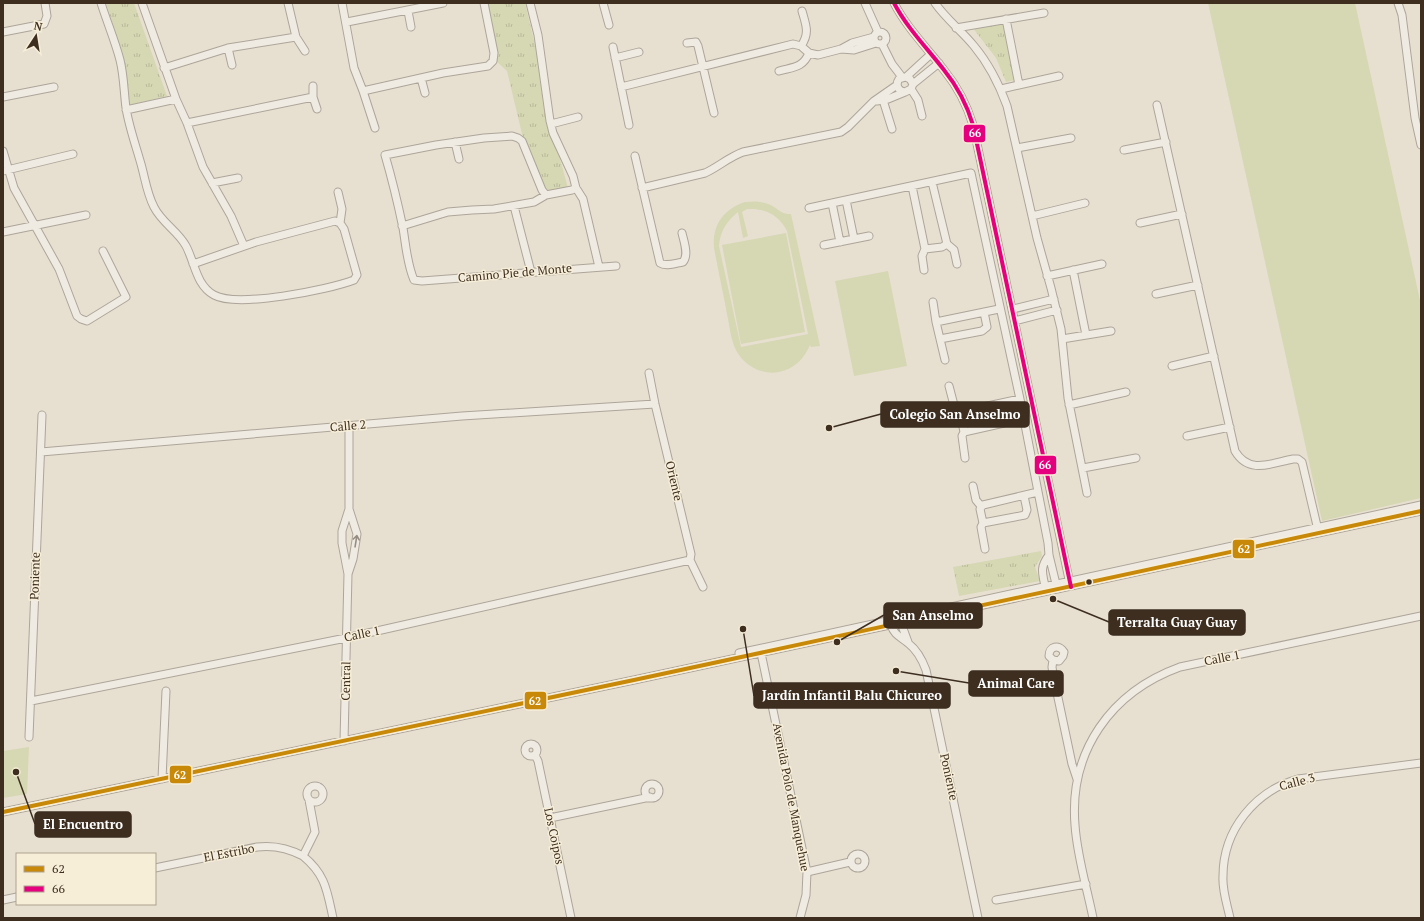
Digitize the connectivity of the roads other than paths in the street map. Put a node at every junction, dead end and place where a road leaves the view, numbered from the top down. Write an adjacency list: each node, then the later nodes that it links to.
1 (45, 3): 22 (street)
2 (102, 3): 58 (street)
3 (142, 3): 37 (street)
4 (288, 3): 23 (street)
5 (342, 3): 18 (street)
6 (443, 3): 14 (street)
7 (484, 3): 41 (street)
8 (530, 3): 63 (street)
9 (603, 3): 19 (street)
10 (866, 3): 24 (street)
11 (894, 3): 32 (street)
12 (935, 3): 21 (street)
13 (1398, 3): 70 (street)
14 (408, 11): 18 (street); 20 (street)
15 (802, 11): 26 (street)
16 (1044, 13): 17 (street)
17 (1006, 19): 21 (street); 43 (street)
18 (347, 22): 49 (street)
19 (609, 25)
20 (411, 27)
21 (956, 28): 48 (street)
22 (3, 32)
23 (296, 36): 28 (street); 29 (street)
24 (878, 39): 31 (street); 40 (street)
25 (687, 43): 36 (street)
26 (801, 46): 31 (street); 36 (street)
27 (613, 47): 33 (street)
28 (228, 48): 35 (street); 37 (street)
29 (305, 52)
30 (640, 52): 33 (street)
31 (809, 53): 38 (street)
32 (931, 54): 34 (street); 40 (street)
33 (615, 58): 46 (street)
34 (939, 63): 47 (street); 122 (street)
35 (232, 66)
36 (703, 67): 46 (street); 59 (street)
37 (164, 68): 53 (street)
38 (780, 71)
39 (1059, 76): 43 (street)
40 (904, 77): 42 (street); 47 (street)
41 (421, 78): 49 (street); 50 (street)
42 (897, 85): 47 (street); 55 (street)
43 (1019, 85): 48 (street)
44 (313, 86): 52 (street)
45 (54, 87): 51 (street)
46 (621, 87): 64 (street)
47 (909, 88): 54 (street); 60 (street)
48 (1001, 89): 71 (street)
49 (363, 91): 65 (street)
50 (425, 93)
51 (3, 97)
52 (313, 97): 57 (street); 62 (street)
53 (176, 100): 58 (street); 62 (street)
54 (883, 100): 55 (street); 66 (street)
55 (874, 101): 83 (street)
56 (1157, 105): 69 (street)
57 (317, 109)
58 (126, 110): 108 (street)
59 (714, 112)
60 (922, 116)
61 (578, 118): 63 (street)
62 (187, 124): 80 (street)
63 (551, 124): 82 (street)
64 (629, 125)
65 (374, 128)
66 (892, 129)
67 (1071, 138): 71 (street)
68 (455, 142): 76 (street); 85 (street); 97 (street)
69 (1166, 142): 72 (street); 91 (street)
70 (1420, 144)
71 (1017, 148): 93 (street)
72 (1124, 150)
73 (3, 151): 77 (street)
74 (73, 154): 77 (street)
75 (635, 156): 83 (street)
76 (459, 159)
77 (6, 170): 96 (street)
78 (238, 178): 80 (street)
79 (932, 182): 81 (street); 103 (street); 121 (street)
80 (212, 183): 105 (street)
81 (912, 186): 86 (street); 106 (street)
82 (576, 188): 85 (street); 112 (street)
83 (642, 188): 99 (street)
84 (338, 192): 94 (street)
85 (546, 195): 89 (street)
86 (846, 200): 87 (street); 101 (street)
87 (832, 203): 90 (street); 102 (street)
88 (1085, 203): 93 (street)
89 (514, 206): 97 (street); 115 (street)
90 (809, 208)
91 (1182, 214): 95 (street); 117 (street)
92 (86, 215): 96 (street)
93 (1032, 216): 116 (street)
94 (340, 223): 105 (street); 108 (street)
95 (1140, 223)
96 (34, 226): 98 (street); 107 (street)
97 (402, 226): 115 (street, Camino Pie de Monte)
98 (3, 232)
99 (682, 233)
100 (869, 236): 101 (street)
101 (854, 239): 102 (street)
102 (840, 242): 104 (street)
103 (947, 244): 106 (street); 109 (street)
104 (824, 245)
105 (244, 246): 108 (street)
106 (925, 249): 113 (street)
107 (103, 250)
108 (193, 264)
109 (957, 264)
110 (1102, 264): 114 (street)
111 (616, 266): 112 (street, Camino Pie de Monte)
112 (598, 267): 115 (street, Camino Pie de Monte)
113 (924, 270)
114 (1073, 270): 116 (street); 128 (street)
115 (530, 272)
116 (1047, 276): 119 (street)
117 (1198, 285): 118 (street); 131 (street)
118 (1156, 294)
119 (1054, 299): 122 (street); 123 (street)
120 (933, 302): 126 (street)
121 (1000, 309): 124 (street); 137 (street)
122 (1013, 309): 125 (street)
123 (1057, 310): 125 (street); 130 (street)
124 (984, 312): 126 (street); 129 (street)
125 (1015, 321): 169 (street)
126 (936, 322): 129 (street)
127 (1111, 330): 128 (street)
128 (1086, 335): 130 (street)
129 (940, 339): 132 (street)
130 (1062, 339): 140 (street)
131 (1214, 356): 133 (street); 144 (street)
132 (945, 360)
133 (1172, 366)
134 (649, 374): 139 (street, Oriente)
135 (949, 386): 141 (street)
136 (1126, 392): 140 (street)
137 (1020, 399): 138 (street); 152 (street)
138 (1004, 403): 141 (street); 145 (street)
139 (655, 404): 143 (street, Calle 2); 163 (street, Oriente)
140 (1069, 404): 150 (street)
141 (960, 412): 145 (street)
142 (42, 415): 147 (street, Poniente)
143 (349, 425): 147 (street, Calle 2); 157 (street, Central)
144 (1230, 427): 146 (street); 160 (street)
145 (964, 432): 148 (street)
146 (1187, 436)
147 (40, 452): 181 (street, Poniente)
148 (966, 458)
149 (1136, 458): 150 (street)
150 (1083, 468): 153 (street)
151 (973, 486): 156 (street)
152 (1038, 492): 154 (street); 162 (street)
153 (1087, 493)
154 (1024, 496): 156 (street); 159 (street)
155 (1421, 505): 160 (street)
156 (981, 506): 159 (street)
157 (349, 509): 165 (street, Central); 165 (street, Central, one-way to 157)
158 (1421, 512): 160 (street)
159 (983, 523): 161 (street)
160 (1318, 530): 164 (street); 166 (street)
161 (985, 549)
162 (1049, 555): 168 (street); 170 (street)
163 (690, 560): 171 (street, Oriente); 175 (street, Calle 1)
164 (1109, 572): 166 (street); 167 (street); 169 (street)
165 (348, 574): 175 (street, Central)
166 (1119, 576): 167 (street)
167 (1104, 579): 169 (street)
168 (1056, 584): 169 (street); 170 (street)
169 (1070, 584): 172 (street)
170 (1046, 586): 172 (street)
171 (703, 588)
172 (948, 610): 174 (street)
173 (1421, 616): 187 (street, Calle 1)
174 (896, 622): 176 (street); 203 (street, Poniente)
175 (346, 638): 181 (street, Calle 1); 183 (street, Central)
176 (804, 641): 177 (street); 179 (street)
177 (761, 653): 179 (street); 195 (street, Avenida Polo de Manquehue)
178 (1053, 660): 187 (street, Calle 1)
179 (671, 672): 183 (street)
180 (166, 690): 186 (street)
181 (31, 701): 182 (street, Poniente)
182 (29, 737)
183 (344, 741): 186 (street)
184 (535, 755): 191 (street, Los Coipos)
185 (1421, 763): 205 (street, Calle 3)
186 (162, 779): 190 (street)
187 (1077, 779): 196 (street, Calle 1)
188 (650, 797): 191 (street)
189 (309, 800): 192 (street)
190 (3, 812)
191 (550, 818): 201 (street, Los Coipos)
192 (303, 856): 194 (street, El Estribo); 200 (street)
193 (850, 862): 195 (street)
194 (156, 868)
195 (807, 872): 202 (street, Avenida Polo de Manquehue)
196 (1086, 884): 199 (street); 204 (street, Calle 1)
197 (16, 897): 198 (street)
198 (3, 900)
199 (996, 900)
200 (333, 918)
201 (571, 918)
202 (800, 918)
203 (978, 918)
204 (1093, 918)
205 (1230, 918)

